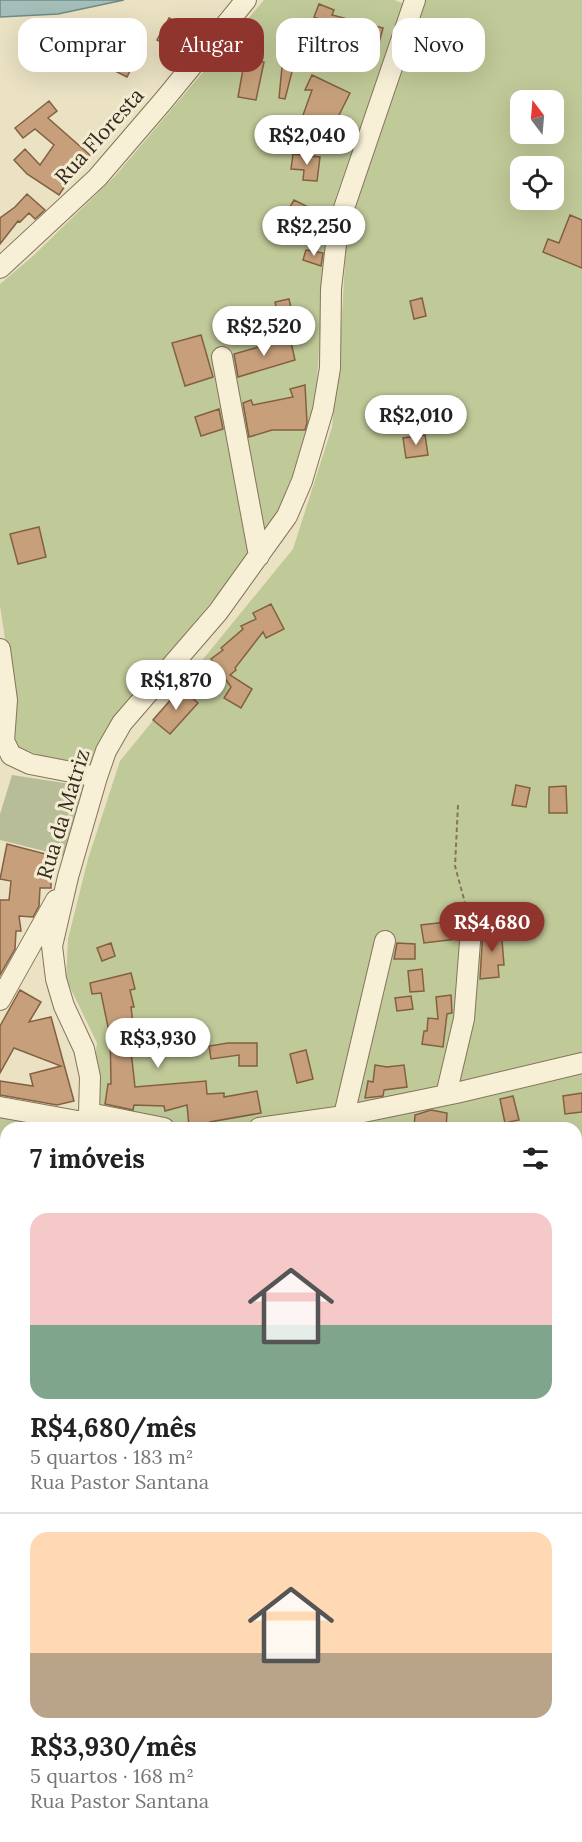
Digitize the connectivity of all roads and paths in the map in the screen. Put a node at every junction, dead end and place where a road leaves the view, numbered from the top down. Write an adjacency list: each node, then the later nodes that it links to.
1 (246, 0): 3 (street, Rua Floresta)
2 (415, 0): 5 (street, Rua da Matriz)
3 (0, 268)
4 (222, 357): 5 (street)
5 (259, 556): 7 (street, Rua da Matriz)
6 (0, 649): 7 (street)
7 (97, 777): 9 (street, Rua da Matriz)
8 (458, 805): 10 (path)
9 (68, 877): 12 (street); 16 (street, Rua da Matriz)
10 (471, 929): 14 (street)
11 (385, 941): 17 (street)
12 (0, 1000)
13 (582, 1063): 14 (street)
14 (446, 1095): 17 (street)
15 (0, 1107): 16 (street)
16 (84, 1121)
17 (343, 1122)

